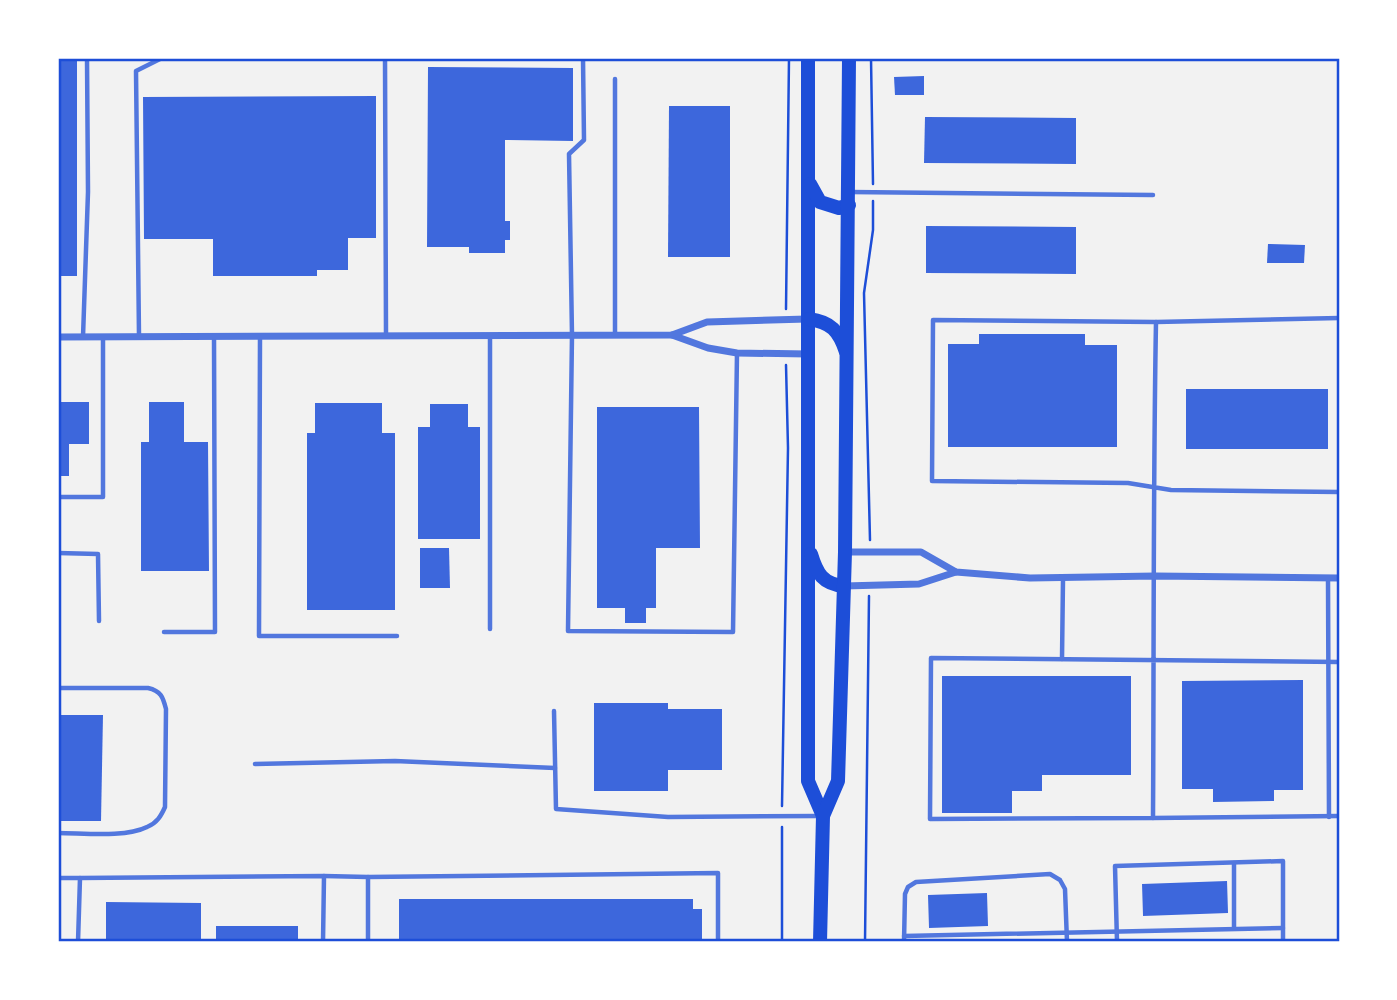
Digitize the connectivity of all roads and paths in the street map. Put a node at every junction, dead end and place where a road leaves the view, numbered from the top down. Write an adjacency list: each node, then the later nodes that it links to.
1 (87, 58): 27 (lane)
2 (162, 58): 22 (lane)
3 (385, 58): 25 (lane)
4 (583, 58): 19 (lane)
5 (789, 58): 15 (path)
6 (808, 58): 10 (main road)
7 (849, 58): 13 (main road)
8 (871, 58): 11 (path)
9 (615, 79): 20 (lane)
10 (808, 179): 13 (main road); 16 (main road)
11 (873, 192): 12 (lane); 13 (lane); 38 (path)
12 (1153, 195)
13 (849, 199): 32 (main road)
14 (1339, 318): 17 (lane)
15 (785, 319): 16 (street); 21 (street)
16 (809, 319): 31 (main road); 32 (main road)
17 (1156, 322): 33 (lane); 33 (lane)
18 (490, 335): 19 (street); 25 (street); 48 (lane)
19 (572, 335): 20 (street); 29 (lane)
20 (615, 335): 21 (street)
21 (672, 335): 29 (street)
22 (139, 336): 23 (street); 28 (street)
23 (214, 336): 24 (street); 49 (lane)
24 (260, 336): 25 (street); 50 (lane)
25 (386, 336)
26 (58, 337): 27 (street)
27 (83, 337): 28 (street)
28 (103, 337): 35 (lane)
29 (737, 353): 30 (street)
30 (787, 354): 31 (street); 61 (path)
31 (809, 354): 36 (main road)
32 (848, 356): 37 (main road)
33 (1153, 488): 34 (lane); 41 (lane)
34 (1339, 492)
35 (58, 497)
36 (808, 547): 46 (main road); 59 (main road)
37 (845, 552): 38 (street); 46 (main road)
38 (870, 552): 40 (street)
39 (58, 553): 47 (lane)
40 (956, 572): 44 (street); 45 (street)
41 (1155, 576): 42 (street); 44 (street); 52 (lane)
42 (1328, 578): 43 (street); 53 (lane)
43 (1339, 578)
44 (1063, 579): 51 (lane)
45 (869, 585): 46 (street); 81 (path)
46 (844, 586): 59 (main road)
47 (99, 621)
48 (490, 629)
49 (164, 632)
50 (397, 636)
51 (1062, 659): 52 (lane); 63 (lane)
52 (1154, 660): 53 (lane); 63 (lane)
53 (1330, 662): 54 (lane); 62 (lane)
54 (1339, 662)
55 (58, 688): 64 (lane)
56 (554, 711): 58 (lane)
57 (256, 764): 58 (lane)
58 (555, 768): 61 (lane)
59 (822, 816): 61 (lane); 80 (main road)
60 (1339, 816): 62 (lane)
61 (782, 817): 79 (path)
62 (1329, 817): 63 (lane)
63 (1153, 818)
64 (58, 833)
65 (1234, 863): 70 (lane); 71 (lane); 72 (lane)
66 (324, 876): 67 (lane); 69 (lane); 76 (lane)
67 (369, 877): 77 (lane); 78 (lane)
68 (58, 878): 69 (lane)
69 (80, 878): 75 (lane)
70 (1283, 928): 71 (lane); 84 (lane)
71 (1234, 929): 72 (lane)
72 (1117, 930): 73 (lane); 83 (lane)
73 (1066, 932): 74 (lane); 74 (lane); 82 (lane)
74 (904, 939)
75 (78, 942)
76 (323, 942)
77 (368, 942)
78 (718, 942)
79 (782, 942)
80 (820, 942)
81 (864, 942)
82 (1067, 942)
83 (1117, 942)
84 (1283, 942)

